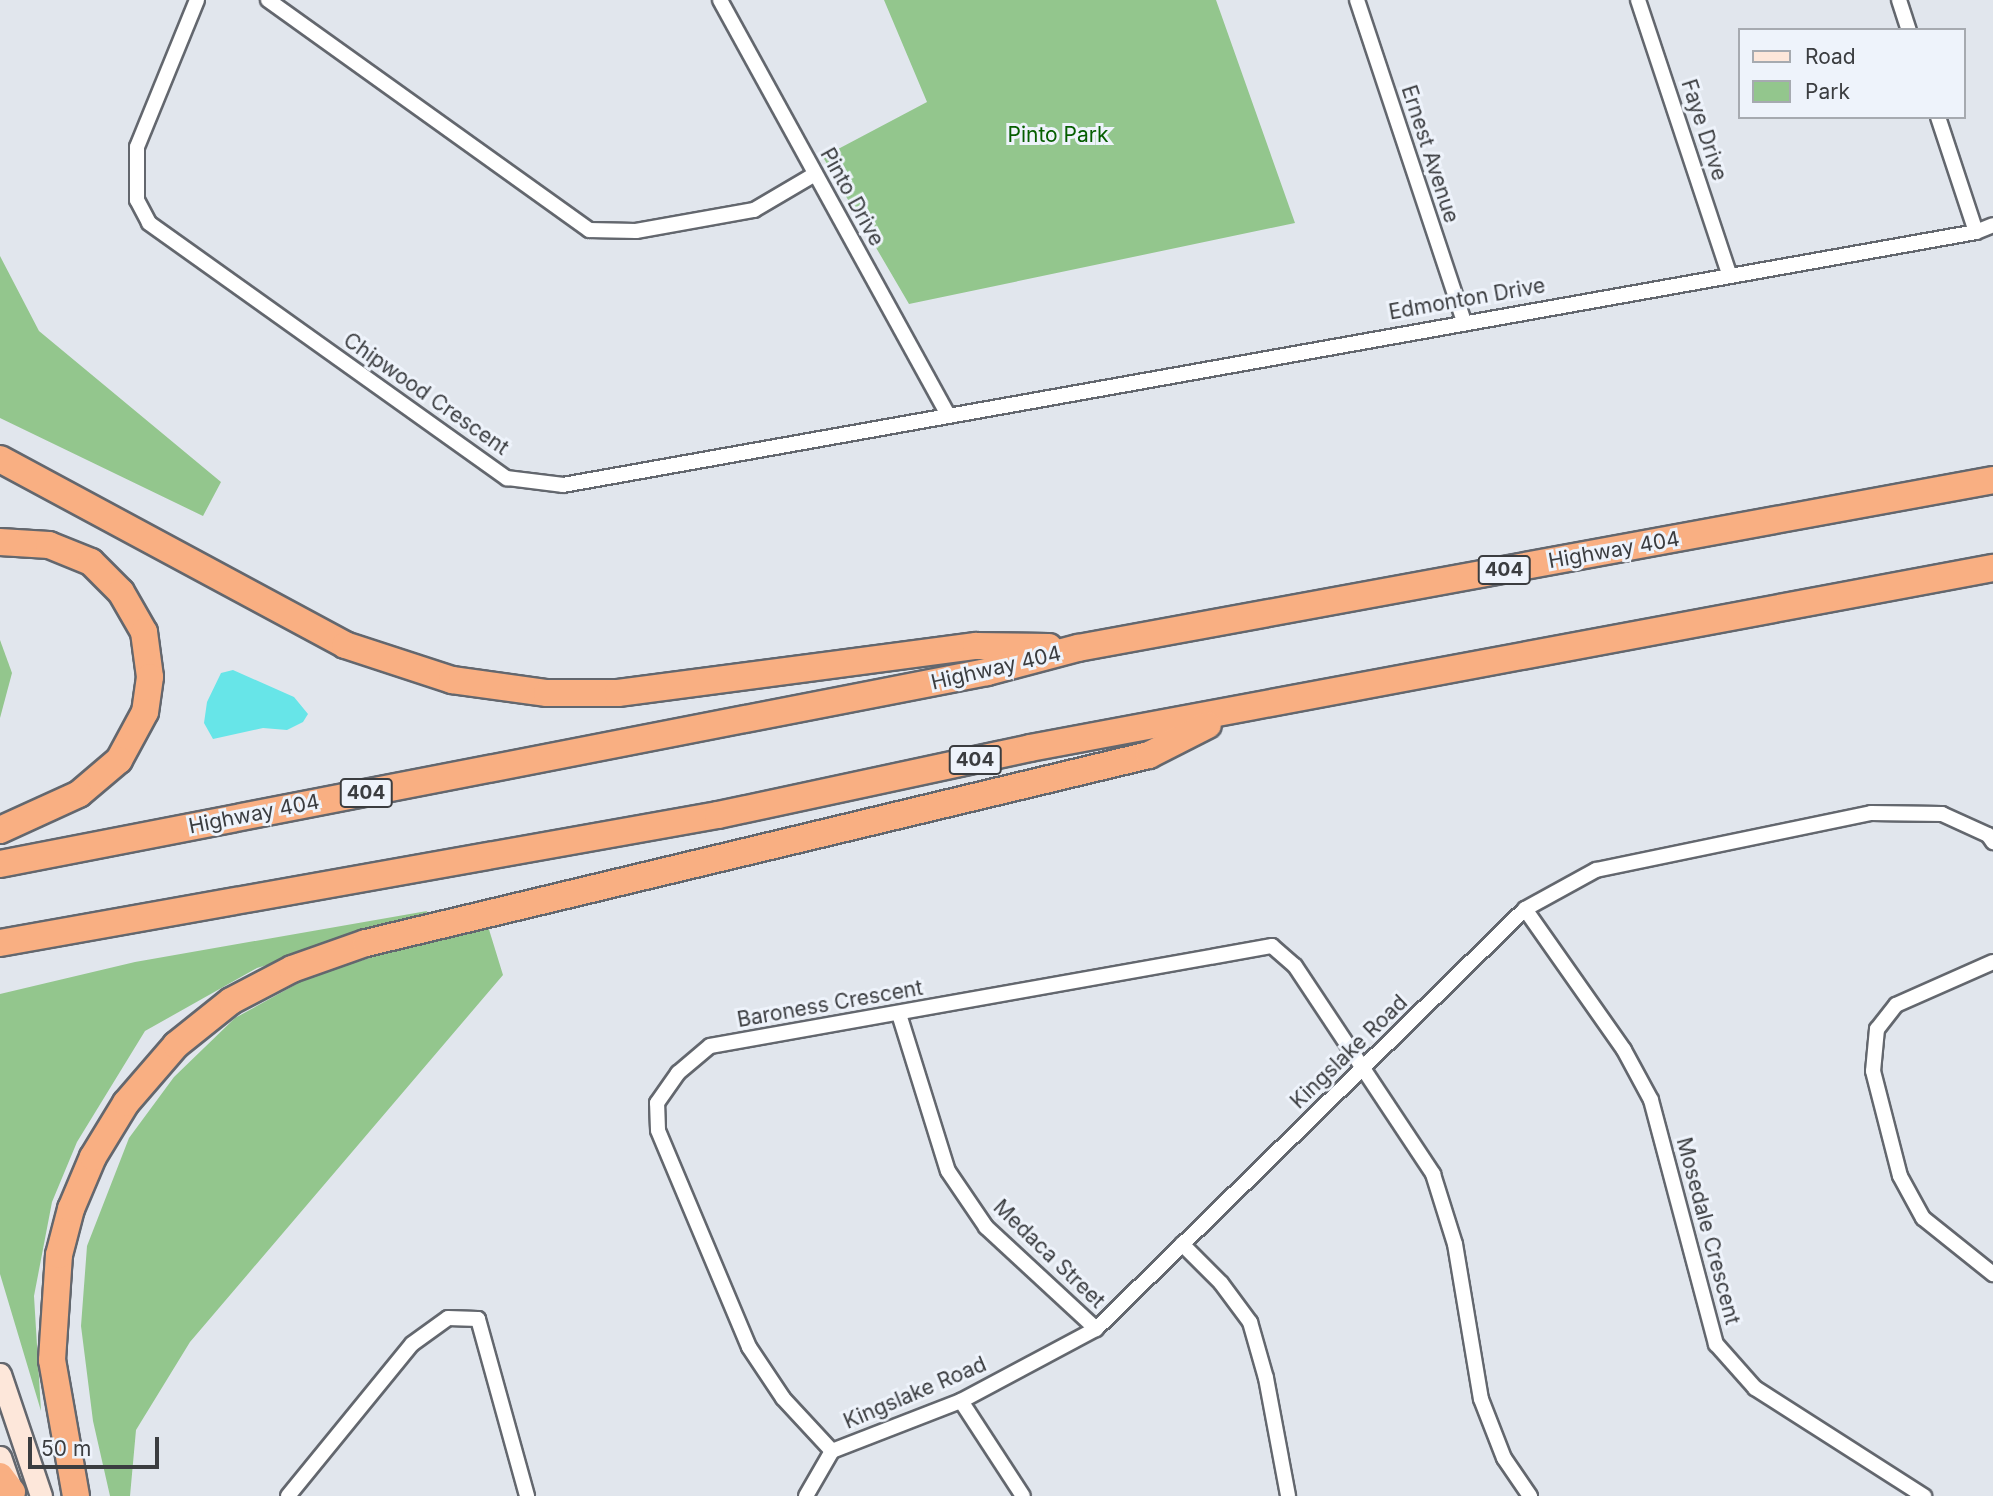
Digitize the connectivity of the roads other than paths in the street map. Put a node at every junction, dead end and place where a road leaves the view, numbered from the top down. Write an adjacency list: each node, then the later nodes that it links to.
1 (197, 0): 14 (street, Chipwood Crescent)
2 (268, 0): 9 (street)
3 (720, 0): 9 (street, Pinto Drive)
4 (1357, 0): 13 (street, Ernest Avenue)
5 (1638, 0): 12 (street, Faye Drive)
6 (1899, 0): 7 (street)
7 (1908, 28)
8 (1939, 119): 11 (street)
9 (815, 174): 14 (street, Pinto Drive)
10 (1993, 225): 11 (street, Edmonton Drive)
11 (1976, 232): 12 (street, Edmonton Drive)
12 (1729, 273): 13 (street, Edmonton Drive)
13 (1464, 321): 14 (street, Edmonton Drive)
14 (948, 415)
15 (0, 458): 19 (highway)
16 (1993, 480): 19 (highway, Highway 404 / 404)
17 (0, 542): 21 (highway)
18 (1993, 568): 20 (highway, 404)
19 (1078, 648): 23 (highway, Highway 404 / 404)
20 (1234, 713): 25 (highway, 404); 38 (highway)
21 (0, 830)
22 (1991, 835): 24 (street, Kingslake Road)
23 (0, 864)
24 (1525, 909): 28 (street, Kingslake Road); 45 (street, Mosedale Crescent)
25 (0, 945)
26 (1993, 962): 30 (street)
27 (899, 1014): 28 (street, Baroness Crescent); 31 (street, Medaca Street); 34 (street, Baroness Crescent)
28 (1364, 1067): 29 (street, Kingslake Road); 44 (street)
29 (1182, 1244): 31 (street, Kingslake Road); 43 (street)
30 (1993, 1274)
31 (1096, 1329): 33 (street, Kingslake Road)
32 (0, 1374): 37 (main road)
33 (961, 1401): 34 (street, Kingslake Road); 42 (street)
34 (832, 1451): 41 (street, Kingslake Road)
35 (0, 1457): 36 (main road)
36 (8, 1488)
37 (41, 1496)
38 (76, 1496)
39 (288, 1496): 40 (street)
40 (527, 1496)
41 (806, 1496)
42 (1023, 1496)
43 (1288, 1496)
44 (1531, 1496)
45 (1924, 1496)

